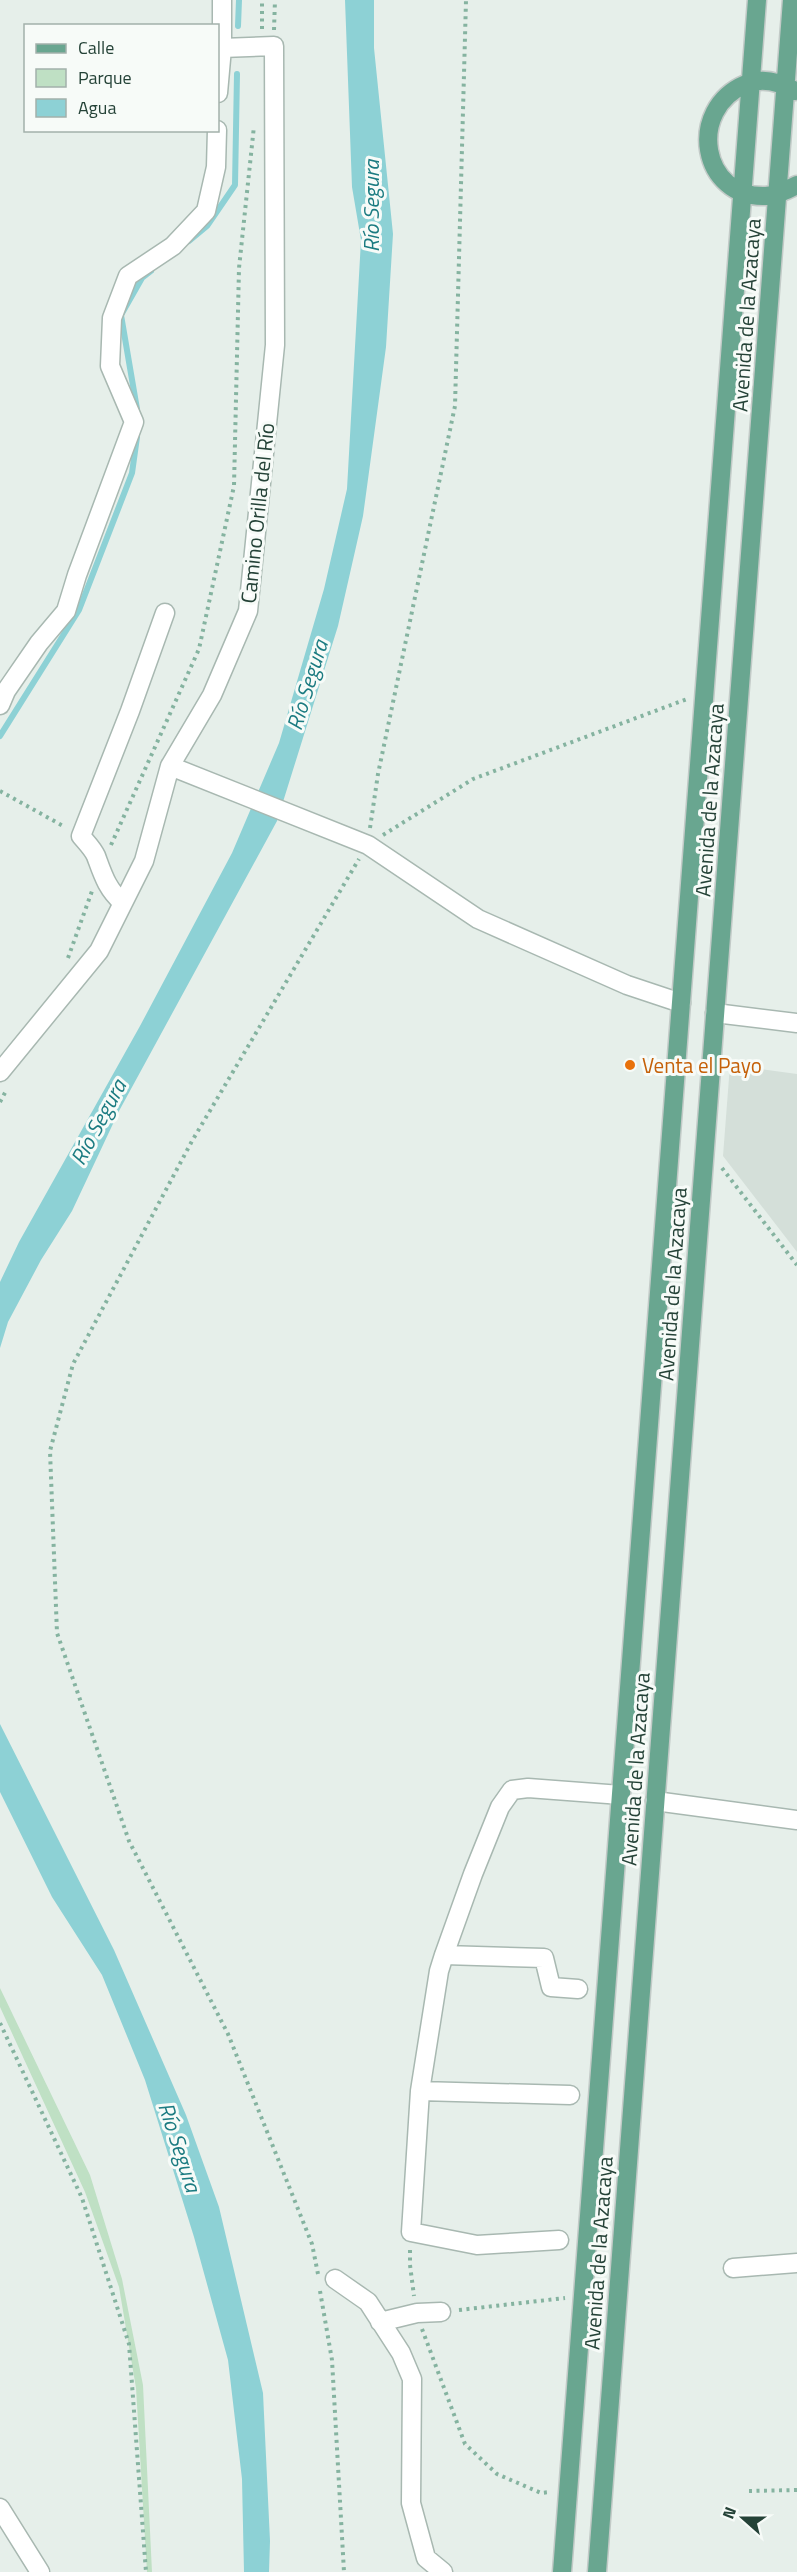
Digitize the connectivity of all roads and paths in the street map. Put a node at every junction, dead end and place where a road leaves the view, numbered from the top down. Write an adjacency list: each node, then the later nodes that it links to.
1 (222, 0): 8 (street)
2 (262, 0): 7 (path)
3 (275, 0): 7 (path)
4 (466, 0): 23 (path)
5 (757, 0): 10 (main road, Avenida de la Azacaya)
6 (792, 0): 11 (main road, Avenida de la Azacaya)
7 (268, 47): 8 (street); 20 (street, Camino Orilla del Río)
8 (222, 48): 9 (street)
9 (219, 82)
10 (751, 82): 11 (main road); 15 (main road, Avenida de la Azacaya); 15 (main road)
11 (791, 88): 16 (main road, Avenida de la Azacaya)
12 (255, 117): 24 (path)
13 (217, 132): 19 (street)
14 (797, 185): 16 (main road)
15 (743, 192): 16 (main road); 18 (main road, Avenida de la Azacaya)
16 (777, 194): 28 (main road, Avenida de la Azacaya)
17 (165, 613): 22 (street)
18 (705, 693): 23 (path); 27 (main road, Avenida de la Azacaya)
19 (0, 705)
20 (170, 766): 23 (street); 25 (street, Camino Orilla del Río)
21 (0, 791): 22 (path)
22 (81, 836): 24 (street)
23 (368, 845): 27 (street); 46 (path)
24 (100, 870): 25 (street); 26 (path)
25 (123, 903): 30 (street, Camino Orilla del Río)
26 (68, 959)
27 (681, 1003): 34 (main road, Avenida de la Azacaya)
28 (715, 1012): 29 (street); 32 (main road, Avenida de la Azacaya)
29 (797, 1023)
30 (5, 1078): 31 (path)
31 (0, 1102)
32 (705, 1146): 33 (path); 35 (main road, Avenida de la Azacaya)
33 (797, 1265)
34 (621, 1795): 37 (street); 47 (main road, Avenida de la Azacaya)
35 (655, 1801): 36 (street); 60 (main road, Avenida de la Azacaya)
36 (797, 1820)
37 (444, 1955): 38 (street); 40 (street)
38 (578, 1989)
39 (0, 2023): 56 (path)
40 (420, 2091): 41 (street); 42 (street)
41 (570, 2095)
42 (411, 2232): 43 (street); 49 (path)
43 (559, 2240)
44 (797, 2263): 45 (street)
45 (733, 2268)
46 (324, 2282): 50 (street); 57 (path)
47 (583, 2296): 48 (path); 51 (main road, Avenida de la Azacaya)
48 (441, 2312): 49 (street)
49 (417, 2313): 50 (street); 51 (path)
50 (380, 2322): 58 (street)
51 (568, 2490): 59 (main road, Avenida de la Azacaya)
52 (797, 2490): 53 (path)
53 (749, 2491)
54 (0, 2508): 55 (street)
55 (40, 2572)
56 (146, 2572)
57 (344, 2572)
58 (443, 2572)
59 (562, 2572)
60 (597, 2572)

